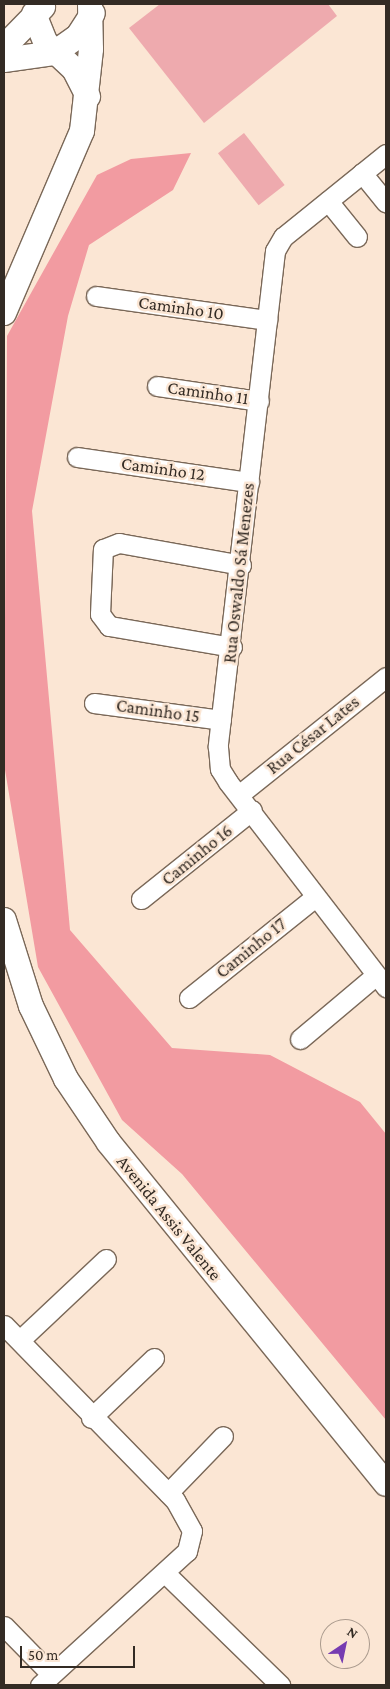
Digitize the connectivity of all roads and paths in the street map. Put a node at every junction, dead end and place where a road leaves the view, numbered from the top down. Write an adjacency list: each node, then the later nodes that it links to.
1 (93, 7): 4 (main road); 6 (main road)
2 (40, 9): 3 (main road); 4 (main road)
3 (4, 47)
4 (54, 54): 5 (main road); 6 (main road)
5 (4, 60)
6 (88, 99): 13 (main road)
7 (386, 154): 8 (street, Rua Oswaldo Sá Menezes)
8 (362, 173): 9 (street, Rua Oswaldo Sá Menezes); 10 (street)
9 (328, 201): 11 (street); 14 (street, Rua Oswaldo Sá Menezes)
10 (386, 204)
11 (356, 237)
12 (96, 296): 14 (street, Caminho 10)
13 (4, 313)
14 (267, 320): 16 (street, Rua Oswaldo Sá Menezes)
15 (157, 386): 16 (street, Caminho 11)
16 (259, 400): 18 (street, Rua Oswaldo Sá Menezes)
17 (77, 457): 18 (street, Caminho 12)
18 (249, 482): 19 (street, Rua Oswaldo Sá Menezes)
19 (241, 565): 20 (street, Rua Oswaldo Sá Menezes); 20 (street)
20 (232, 647): 23 (street, Rua Oswaldo Sá Menezes)
21 (386, 676): 24 (street, Rua César Lates)
22 (94, 703): 23 (street, Caminho 15)
23 (221, 720): 24 (street, Rua Oswaldo Sá Menezes)
24 (240, 794): 25 (street, Rua Oswaldo Sá Menezes)
25 (252, 810): 26 (street, Rua Oswaldo Sá Menezes); 27 (street, Caminho 16)
26 (314, 898): 29 (street, Rua Oswaldo Sá Menezes); 30 (street, Caminho 17)
27 (141, 899)
28 (4, 920): 38 (main road, Avenida Assis Valente)
29 (381, 981): 31 (street)
30 (189, 998)
31 (300, 1039)
32 (106, 1259): 34 (street)
33 (4, 1325): 34 (street)
34 (20, 1340): 36 (street)
35 (154, 1358): 36 (street)
36 (91, 1418): 39 (street)
37 (223, 1436): 39 (street)
38 (386, 1484)
39 (168, 1493): 40 (street)
40 (165, 1573): 42 (street); 43 (street)
41 (4, 1626): 42 (street)
42 (46, 1680)
43 (280, 1685)

